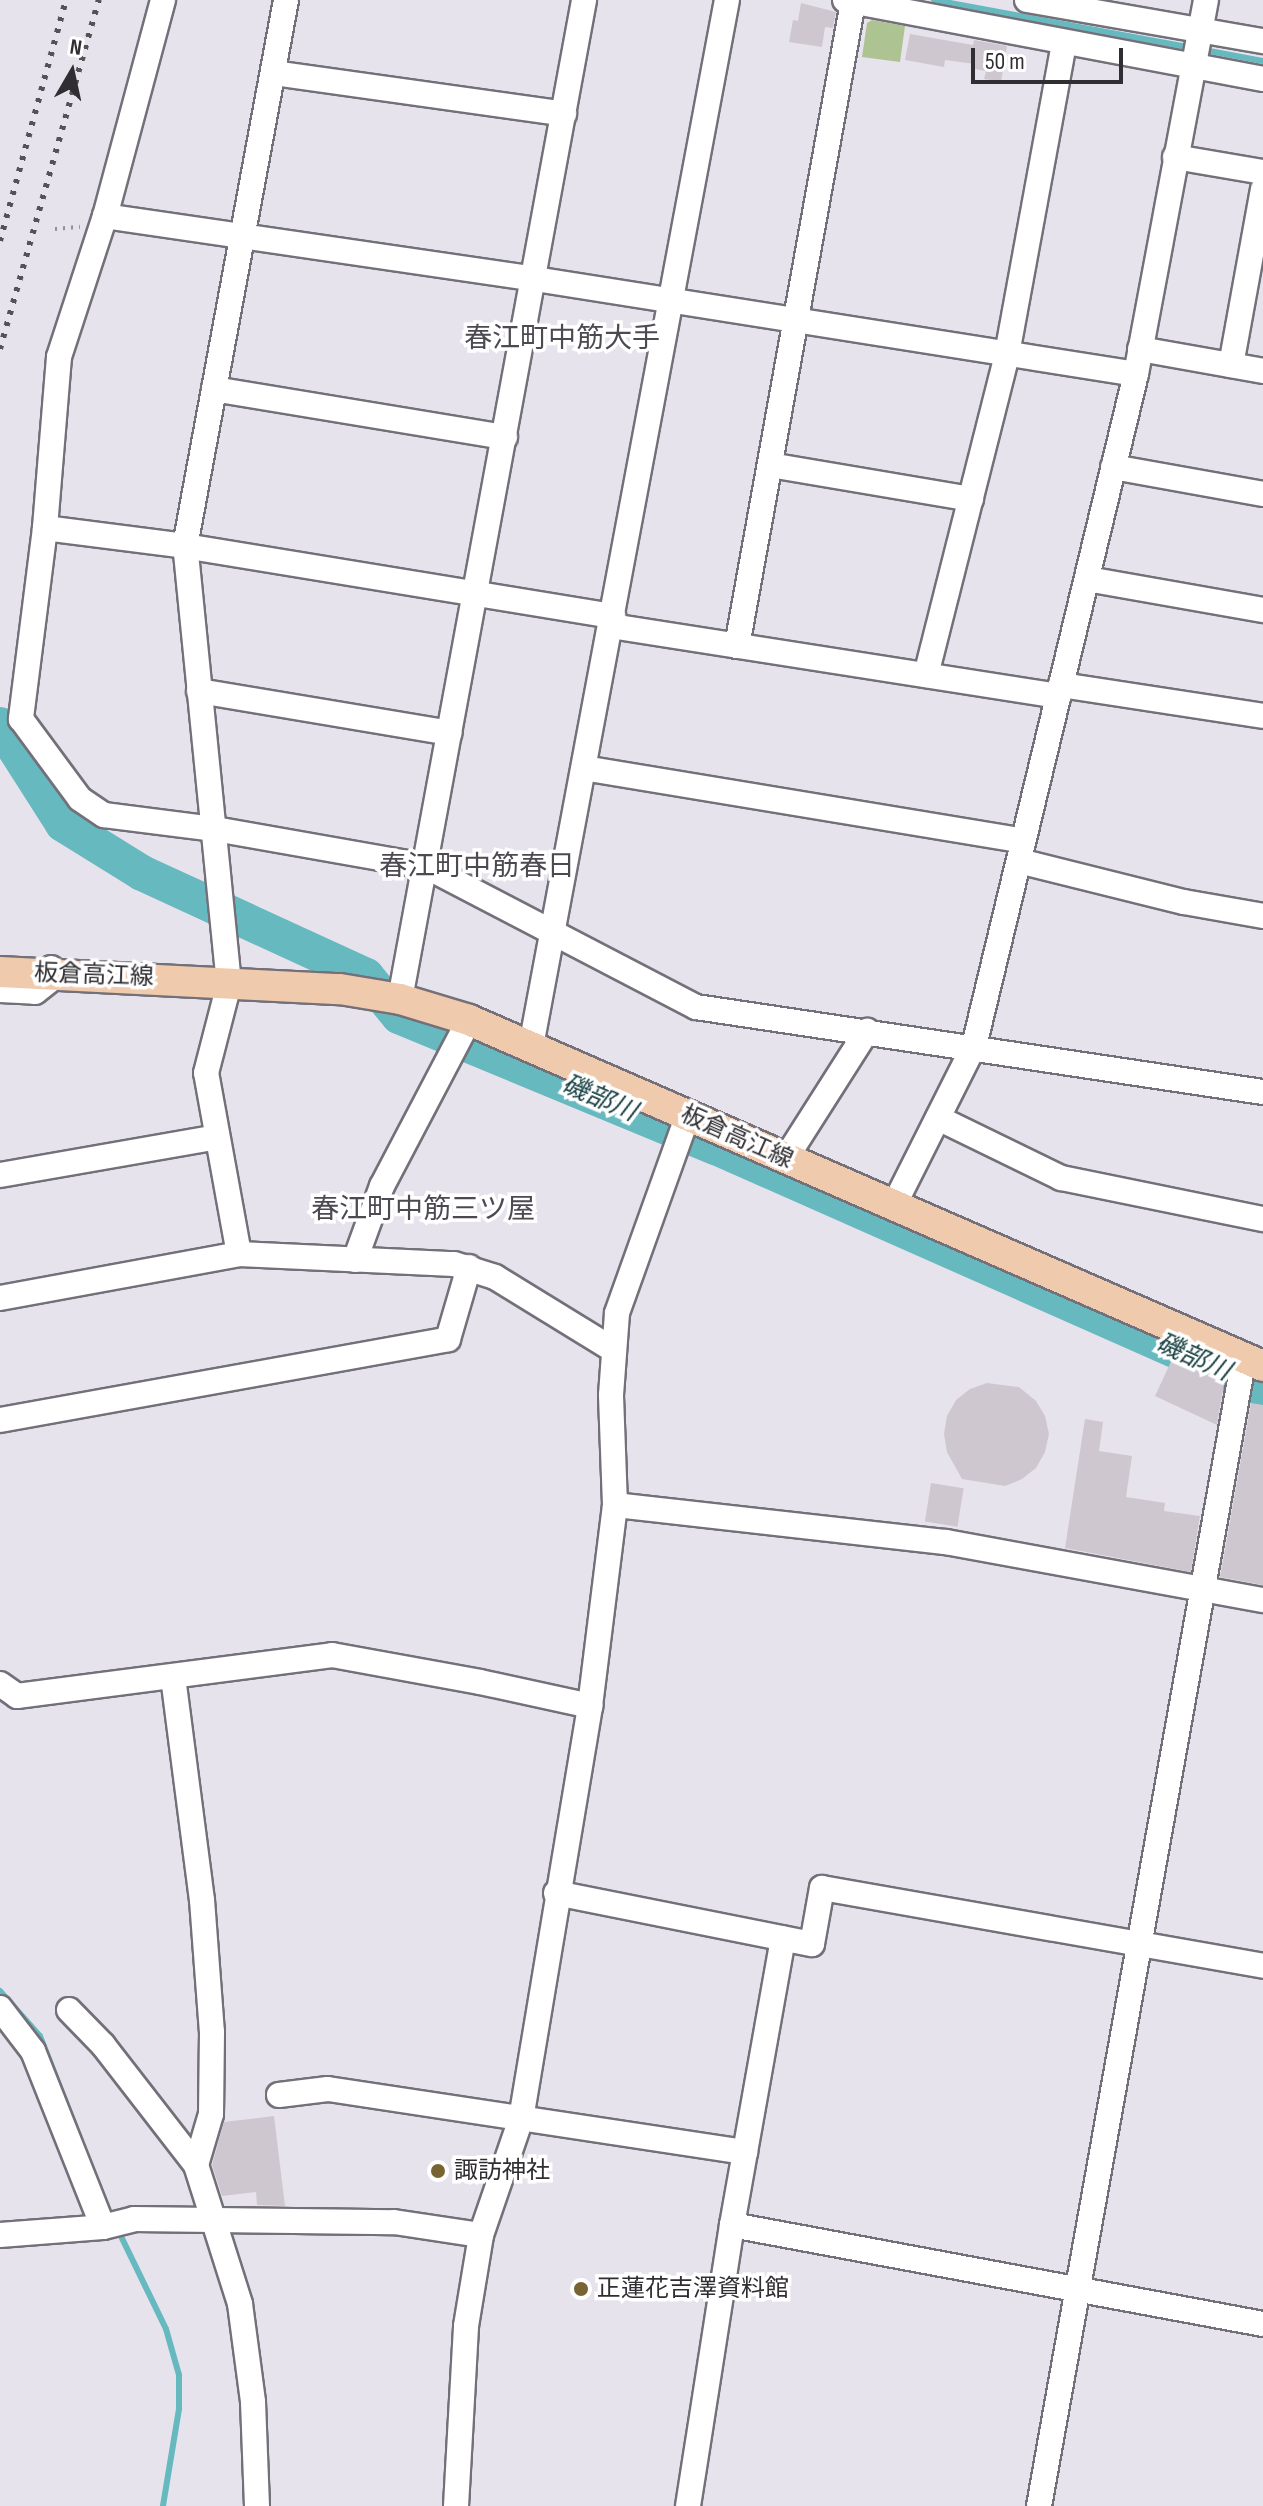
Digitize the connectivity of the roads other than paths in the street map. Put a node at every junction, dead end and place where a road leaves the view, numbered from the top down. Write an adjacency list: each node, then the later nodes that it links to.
1 (163, 0): 19 (street)
2 (286, 0): 13 (street)
3 (584, 0): 15 (street)
4 (727, 0): 22 (street)
5 (1027, 0): 8 (street)
6 (1206, 0): 9 (street)
7 (849, 1): 11 (street); 23 (street)
8 (1062, 3): 9 (street)
9 (1199, 30): 10 (street); 12 (street)
10 (1263, 41)
11 (1064, 44): 12 (street); 25 (street)
12 (1192, 67): 14 (street); 16 (street)
13 (274, 73): 15 (street); 20 (street)
14 (1263, 79)
15 (564, 114): 21 (street)
16 (1175, 157): 17 (street); 24 (street)
17 (1263, 172)
18 (1263, 189): 26 (street)
19 (105, 216): 20 (street); 35 (street)
20 (242, 236): 21 (street); 29 (street)
21 (535, 279): 22 (street); 30 (street)
22 (669, 302): 23 (street); 40 (street)
23 (797, 322): 25 (street); 31 (street)
24 (1140, 349): 26 (street); 28 (street)
25 (1007, 354): 28 (street); 34 (street)
26 (1231, 365): 27 (street)
27 (1263, 371)
28 (1136, 374): 32 (street)
29 (214, 389): 30 (street); 36 (street)
30 (505, 437): 38 (street)
31 (770, 465): 34 (street); 41 (street)
32 (1113, 467): 33 (street); 37 (street)
33 (1263, 494)
34 (971, 499): 42 (street)
35 (45, 528): 36 (street); 48 (street)
36 (185, 546): 38 (street); 44 (street)
37 (1087, 579): 39 (street); 43 (street)
38 (475, 592): 40 (street); 46 (street)
39 (1263, 610)
40 (612, 621): 41 (street); 47 (street)
41 (737, 646): 42 (street)
42 (926, 675): 43 (street)
43 (1060, 690): 45 (street); 49 (street)
44 (199, 691): 46 (street); 48 (street)
45 (1263, 716)
46 (450, 733): 50 (street)
47 (584, 768): 49 (street); 52 (street)
48 (215, 829): 50 (street); 56 (street)
49 (1021, 851): 51 (street); 62 (street)
50 (425, 866): 52 (street); 58 (street)
51 (1263, 916)
52 (552, 932): 60 (street); 61 (street)
53 (0, 959): 55 (street)
54 (0, 972): 55 (main road, 板倉高江線)
55 (58, 974): 56 (main road, 板倉高江線); 57 (street)
56 (229, 984): 58 (main road, 板倉高江線); 66 (street)
57 (0, 990)
58 (400, 999): 59 (main road, 板倉高江線)
59 (469, 1020): 61 (main road, 板倉高江線); 72 (street)
60 (867, 1031): 62 (street); 67 (street)
61 (531, 1046): 64 (main road, 板倉高江線)
62 (974, 1046): 63 (street); 65 (street)
63 (1263, 1092)
64 (688, 1115): 67 (main road, 板倉高江線); 75 (street)
65 (938, 1118): 69 (street); 70 (street)
66 (217, 1137): 68 (street); 71 (street)
67 (786, 1158): 69 (main road, 板倉高江線)
68 (0, 1175)
69 (894, 1205): 76 (main road, 板倉高江線)
70 (1263, 1219)
71 (239, 1254): 72 (street); 74 (street)
72 (355, 1260): 73 (street)
73 (469, 1267): 75 (street); 77 (street)
74 (0, 1298)
75 (612, 1349): 78 (street)
76 (1254, 1362): 79 (street)
77 (0, 1420)
78 (615, 1505): 79 (street); 83 (street)
79 (1201, 1589): 80 (street); 86 (street)
80 (1263, 1600)
81 (173, 1677): 82 (street); 83 (street); 93 (street)
82 (0, 1684)
83 (590, 1706): 84 (street)
84 (556, 1893): 85 (street); 91 (street)
85 (783, 1939): 86 (street); 92 (street)
86 (1139, 1944): 87 (street); 99 (street)
87 (1263, 1966)
88 (0, 2008): 96 (street)
89 (69, 2010): 93 (street)
90 (279, 2095): 91 (street)
91 (521, 2119): 92 (street); 98 (street)
92 (745, 2152): 95 (street)
93 (196, 2165): 94 (street)
94 (210, 2220): 96 (street); 98 (street); 101 (street)
95 (732, 2225): 99 (street); 103 (street)
96 (103, 2227): 97 (street)
97 (0, 2235)
98 (481, 2235): 102 (street)
99 (1077, 2292): 100 (street); 104 (street)
100 (1263, 2324)
101 (257, 2506)
102 (456, 2506)
103 (688, 2506)
104 (1039, 2506)

